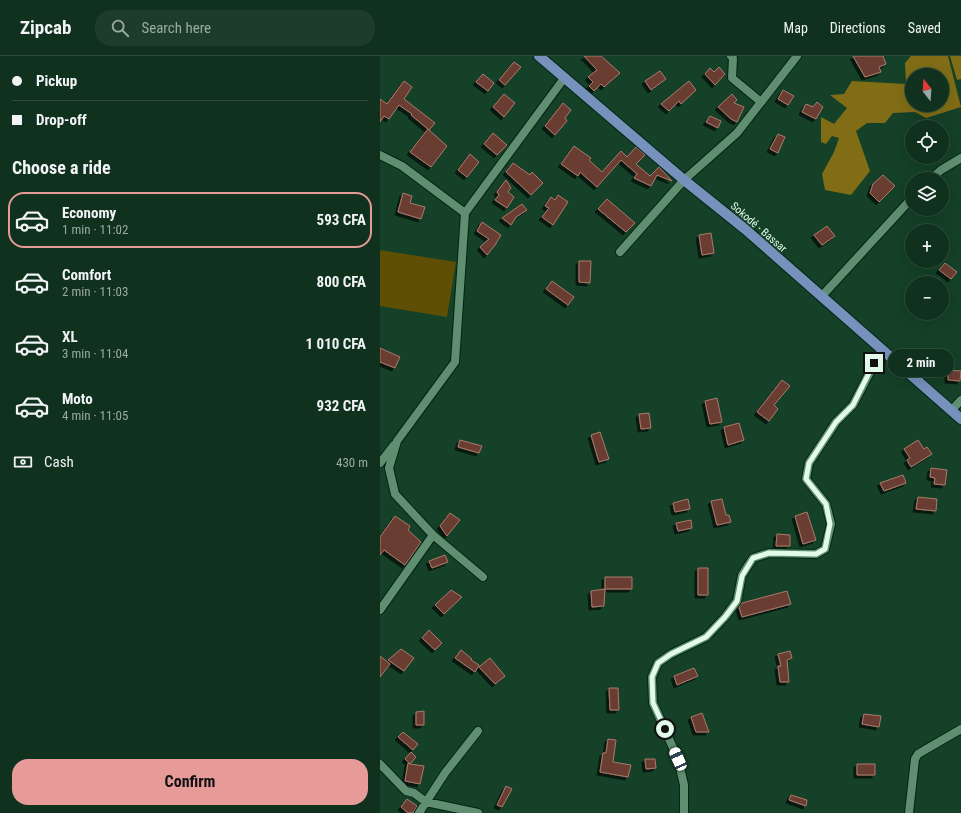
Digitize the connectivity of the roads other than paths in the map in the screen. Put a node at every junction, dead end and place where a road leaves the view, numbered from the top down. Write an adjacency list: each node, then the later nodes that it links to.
1 (540, 56): 4 (main road, Sokodé - Bassar)
2 (732, 56): 5 (street)
3 (797, 56): 5 (street)
4 (565, 77): 9 (main road, Sokodé - Bassar); 11 (street)
5 (761, 102): 9 (street)
6 (380, 155): 11 (street)
7 (961, 158): 8 (street)
8 (939, 172)
9 (684, 180): 12 (street); 13 (main road, Sokodé - Bassar)
10 (905, 206): 13 (street)
11 (465, 213): 18 (street)
12 (620, 252)
13 (821, 297): 14 (main road, Sokodé - Bassar)
14 (882, 349): 16 (main road, Sokodé - Bassar); 29 (street)
15 (961, 400): 16 (street)
16 (951, 411): 17 (main road, Sokodé - Bassar)
17 (961, 419)
18 (397, 441): 19 (street); 20 (street)
19 (380, 464)
20 (433, 535): 21 (street); 22 (street)
21 (483, 577)
22 (380, 610)
23 (961, 729): 30 (street)
24 (478, 731): 26 (street)
25 (380, 764): 26 (street)
26 (426, 802): 27 (street); 28 (street)
27 (419, 813)
28 (478, 813)
29 (684, 813)
30 (909, 813)

